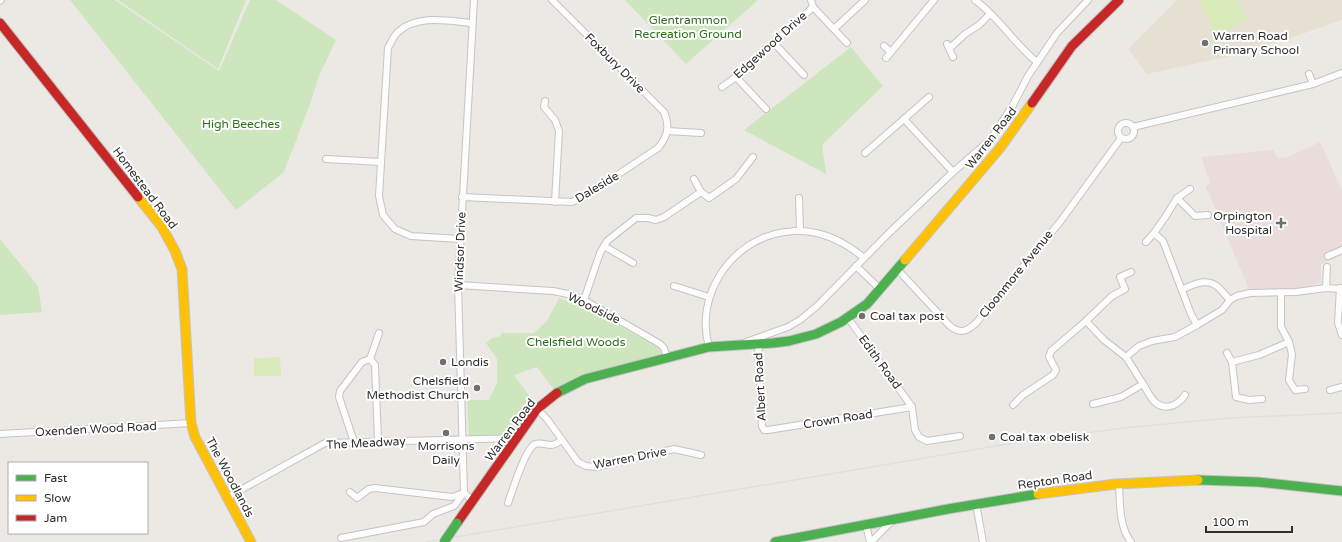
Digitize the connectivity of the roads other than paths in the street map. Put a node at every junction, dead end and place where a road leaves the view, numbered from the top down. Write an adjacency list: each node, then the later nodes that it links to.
1 (474, 0): 12 (street, Windsor Drive)
2 (552, 0): 32 (street, Foxbury Drive)
3 (811, 0): 9 (street, Edgewood Drive)
4 (865, 0): 13 (street)
5 (934, 0): 17 (street)
6 (1088, 0): 20 (street, Warren Road)
7 (1119, 0): 59 (street, Warren Road)
8 (977, 1): 10 (street)
9 (813, 7): 13 (street); 14 (street, Edgewood Drive)
10 (990, 14): 18 (street); 20 (street)
11 (0, 23): 95 (street, Homestead Road)
12 (472, 23): 38 (street); 43 (street, Windsor Drive)
13 (834, 29): 15 (street)
14 (774, 43): 23 (street); 24 (street, Edgewood Drive)
15 (847, 43)
16 (884, 46): 17 (street)
17 (891, 52): 19 (street)
18 (953, 57)
19 (886, 58)
20 (1037, 62): 39 (street, Warren Road)
21 (1342, 73): 25 (street, Cloonmore Avenue)
22 (1309, 74): 25 (street)
23 (804, 75)
24 (736, 77): 26 (street, Edgewood Drive); 29 (street)
25 (1312, 84): 31 (street, Cloonmore Avenue)
26 (722, 87)
27 (928, 97): 30 (street)
28 (545, 100): 46 (street)
29 (766, 109)
30 (904, 119): 35 (street); 39 (street)
31 (1133, 127): 34 (street, Cloonmore Avenue); 34 (street, Cloonmore Avenue)
32 (667, 131): 33 (street); 46 (street, Daleside)
33 (701, 133)
34 (1121, 138): 59 (street, Cloonmore Avenue)
35 (865, 153)
36 (326, 159): 38 (street)
37 (749, 159): 42 (street)
38 (381, 162): 50 (street)
39 (952, 172): 55 (street, Warren Road)
40 (694, 179): 42 (street)
41 (1190, 189): 45 (street)
42 (700, 192): 52 (street)
43 (462, 197): 46 (street, Daleside); 50 (street, Windsor Drive)
44 (800, 198): 48 (street)
45 (1177, 198): 47 (street); 49 (street)
46 (555, 202)
47 (1208, 215)
48 (800, 231): 55 (street); 68 (street)
49 (1154, 233): 51 (street); 65 (street)
50 (460, 239): 61 (street, Windsor Drive)
51 (1146, 242)
52 (604, 246): 56 (street); 69 (street)
53 (1342, 250): 54 (street)
54 (1328, 256)
55 (864, 258): 57 (street, Warren Road)
56 (632, 263)
57 (856, 266): 64 (street); 77 (street, Warren Road)
58 (1327, 267): 63 (street)
59 (897, 269): 64 (street, Warren Road)
60 (1131, 272): 72 (street)
61 (458, 285): 69 (street, Woodside); 100 (street, Windsor Drive)
62 (674, 286): 68 (street)
63 (1326, 288): 66 (street); 67 (street)
64 (880, 289): 71 (street, Warren Road)
65 (1183, 289): 70 (street); 73 (street)
66 (1341, 289): 75 (street)
67 (1281, 294): 70 (street); 76 (street)
68 (709, 297): 79 (street)
69 (584, 300): 82 (street, Woodside)
70 (1230, 300): 73 (street)
71 (848, 318): 78 (street, Warren Road); 93 (street, Edith Road)
72 (1086, 321): 81 (street); 92 (street)
73 (1197, 325): 81 (street)
74 (379, 333): 83 (street)
75 (1342, 335)
76 (1289, 342): 84 (street); 87 (street)
77 (741, 344): 78 (street, Warren Road); 79 (street, Warren Road)
78 (758, 344): 96 (street, Albert Road)
79 (709, 347): 82 (street, Warren Road)
80 (1227, 354): 84 (street)
81 (1126, 356): 85 (street)
82 (667, 358): 94 (street, Warren Road)
83 (370, 359): 102 (street); 103 (street)
84 (1232, 362): 90 (street)
85 (1143, 384): 89 (street); 91 (street)
86 (1342, 387): 88 (street)
87 (1305, 389)
88 (1330, 390)
89 (1185, 395)
90 (1262, 399)
91 (1093, 404)
92 (1013, 405)
93 (912, 407): 96 (street, Crown Road); 98 (street)
94 (538, 409): 99 (street, Warren Road); 101 (street, Warren Drive)
95 (191, 423): 97 (street, Oxenden Wood Road); 109 (street, The Woodlands)
96 (764, 430)
97 (0, 434)
98 (960, 436)
99 (516, 438): 100 (street, The Meadway); 110 (street, Warren Road)
100 (463, 440): 102 (street, The Meadway); 108 (street, Windsor Drive)
101 (562, 440): 104 (street, Warren Drive); 111 (street)
102 (378, 441): 103 (street, The Meadway)
103 (354, 442): 109 (street, The Meadway)
104 (701, 455)
105 (1119, 484): 106 (street, Repton Road); 112 (street, Repton Road); 121 (street)
106 (1342, 491)
107 (350, 492): 108 (street)
108 (464, 493): 110 (street); 115 (street)
109 (228, 497): 116 (street, The Woodlands)
110 (473, 501): 117 (street, Warren Road, bridge)
111 (508, 503)
112 (976, 504): 113 (street, Repton Road); 120 (street)
113 (894, 519): 114 (street, Repton Road); 119 (street)
114 (866, 525): 118 (street, Repton Road); 119 (street)
115 (341, 538)
116 (251, 542)
117 (444, 542)
118 (775, 542)
119 (870, 542)
120 (983, 542)
121 (1131, 542)

